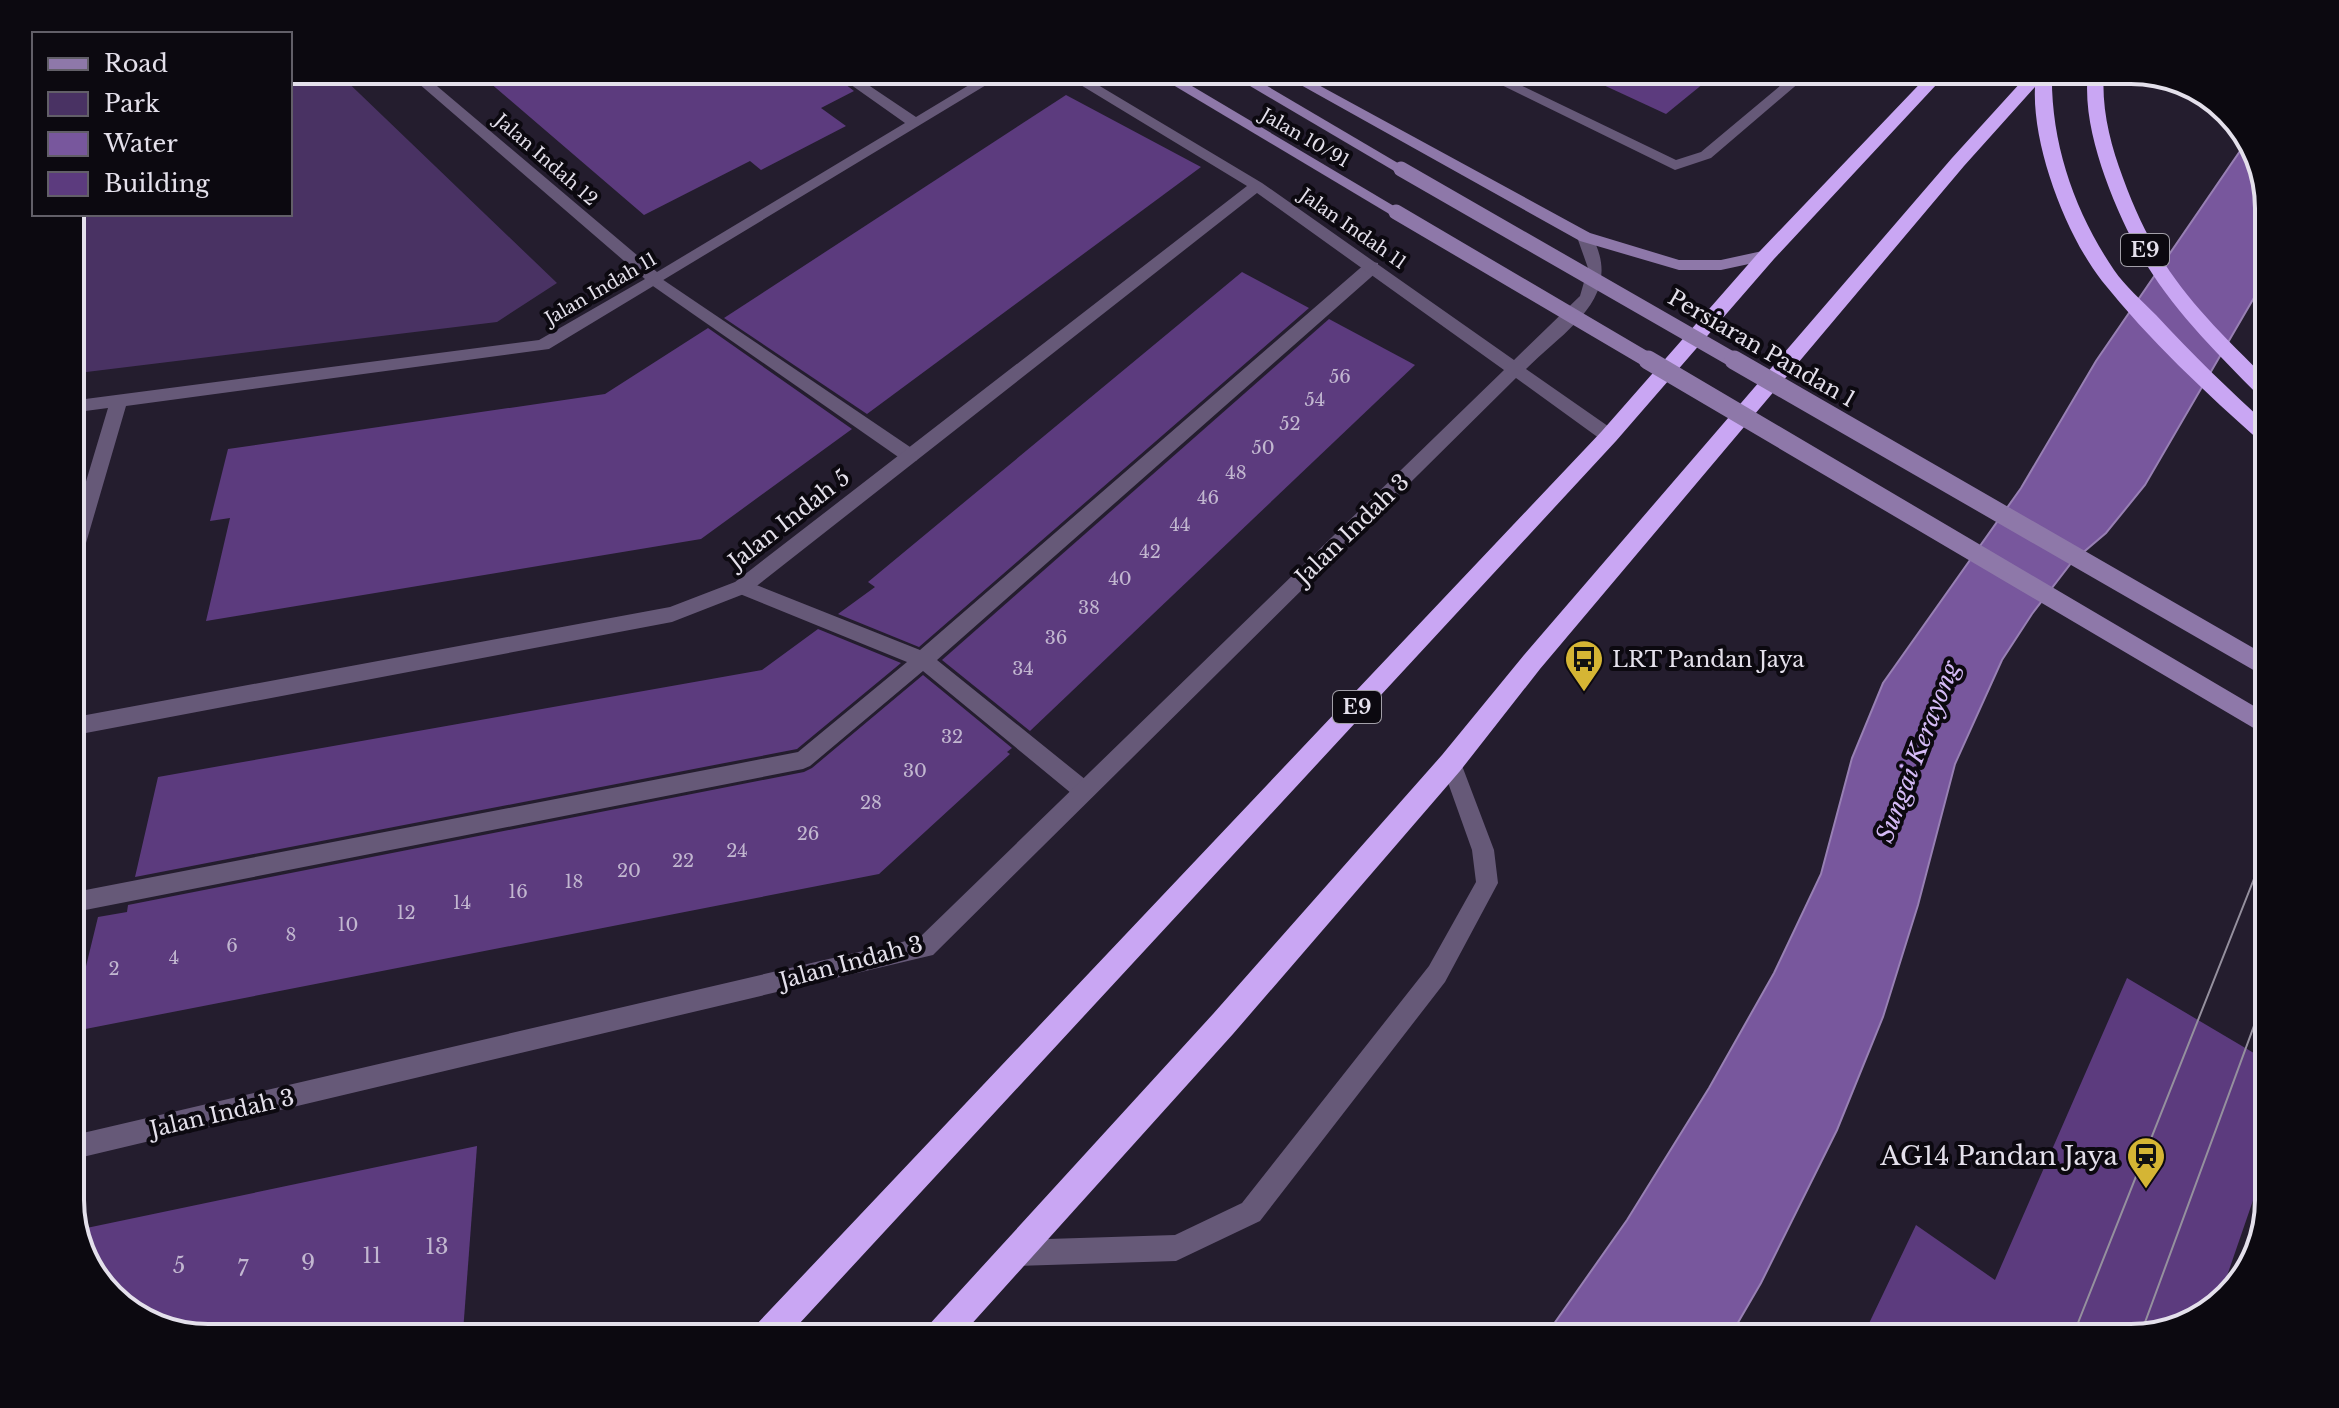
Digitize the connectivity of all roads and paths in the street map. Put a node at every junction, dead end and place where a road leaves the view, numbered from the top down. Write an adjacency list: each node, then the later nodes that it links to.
1 (426, 84): 19 (street, Jalan Indah 12)
2 (857, 84): 14 (street)
3 (981, 84): 14 (street, Jalan Indah 11)
4 (1086, 84): 15 (street, Jalan Indah 11)
5 (1179, 84): 31 (street, Jalan 10/91, bridge)
6 (1254, 84): 30 (street, Persiaran Pandan 1, bridge)
7 (1306, 84): 16 (street)
8 (1507, 84): 9 (street)
9 (1790, 84)
10 (1929, 84): 17 (highway, E9)
11 (2029, 84): 33 (highway, E9)
12 (2043, 84): 24 (highway, E9)
13 (2096, 84): 21 (highway, E9)
14 (916, 124): 19 (street, Jalan Indah 11)
15 (1257, 186): 18 (street, Jalan Indah 11); 26 (street, Jalan Indah 5)
16 (1585, 237): 17 (street); 20 (street, Jalan Indah 3)
17 (1767, 255): 25 (highway, E9)
18 (1372, 267): 20 (street, Jalan Indah 11); 29 (street)
19 (656, 280): 22 (street, Jalan Indah 11); 26 (street, Jalan Indah 12)
20 (1514, 369): 25 (street, Jalan Indah 11); 34 (street, Jalan Indah 3)
21 (2255, 379)
22 (119, 401): 23 (street, Jalan Indah 11); 27 (street)
23 (84, 405)
24 (2255, 425)
25 (1609, 436): 38 (highway, E9)
26 (910, 456): 28 (street, Jalan Indah 5)
27 (84, 520)
28 (742, 587): 29 (street); 32 (street, Jalan Indah 5)
29 (923, 660): 34 (street); 35 (street)
30 (2255, 660)
31 (2255, 718)
32 (84, 724)
33 (1451, 763): 37 (highway, E9); 37 (street)
34 (1084, 791): 36 (street, Jalan Indah 3)
35 (84, 900)
36 (84, 1145)
37 (1014, 1253): 39 (highway, E9)
38 (778, 1324)
39 (950, 1324)

